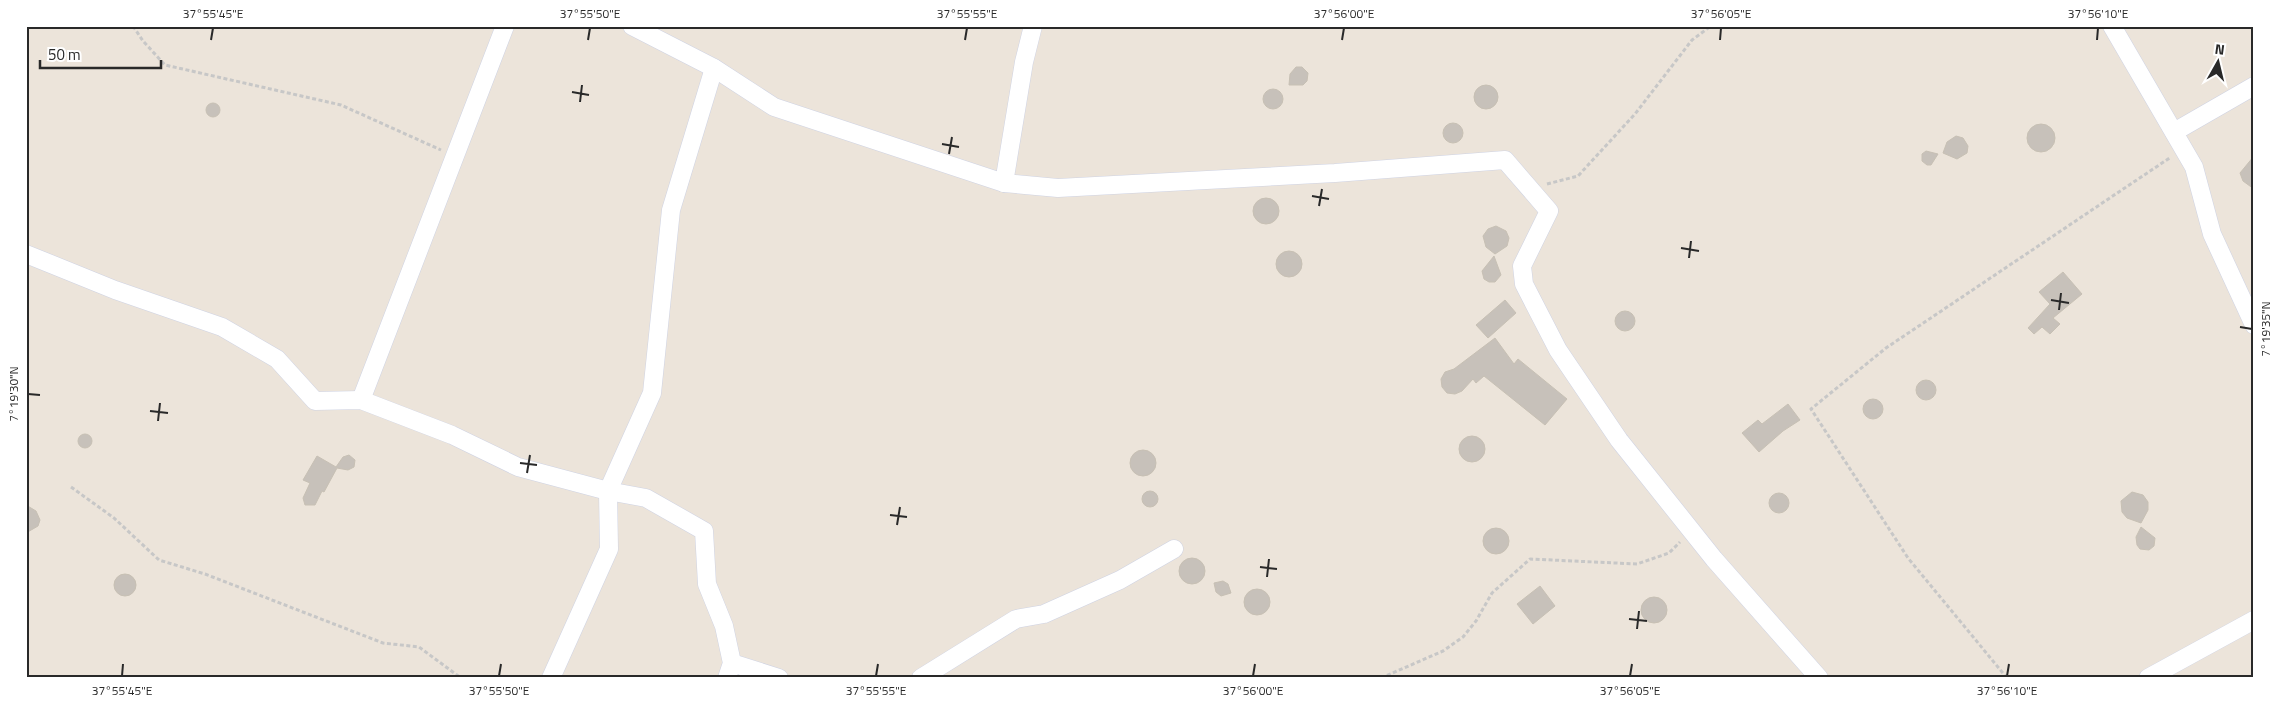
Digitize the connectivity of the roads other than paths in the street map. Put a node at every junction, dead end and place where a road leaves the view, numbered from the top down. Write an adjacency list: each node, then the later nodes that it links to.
1 (505, 26): 11 (street)
2 (632, 26): 5 (street)
3 (1033, 26): 8 (street)
4 (2112, 26): 7 (street)
5 (714, 68): 8 (street); 12 (street)
6 (2254, 86): 7 (street)
7 (2174, 132): 10 (street)
8 (1004, 183): 19 (street)
9 (26, 254): 11 (street)
10 (2254, 325)
11 (361, 400): 12 (street)
12 (608, 491): 15 (street); 16 (street)
13 (1174, 549): 18 (street)
14 (2254, 620): 20 (street)
15 (730, 670): 17 (street)
16 (551, 678)
17 (779, 678)
18 (920, 678)
19 (1819, 678)
20 (2148, 678)

